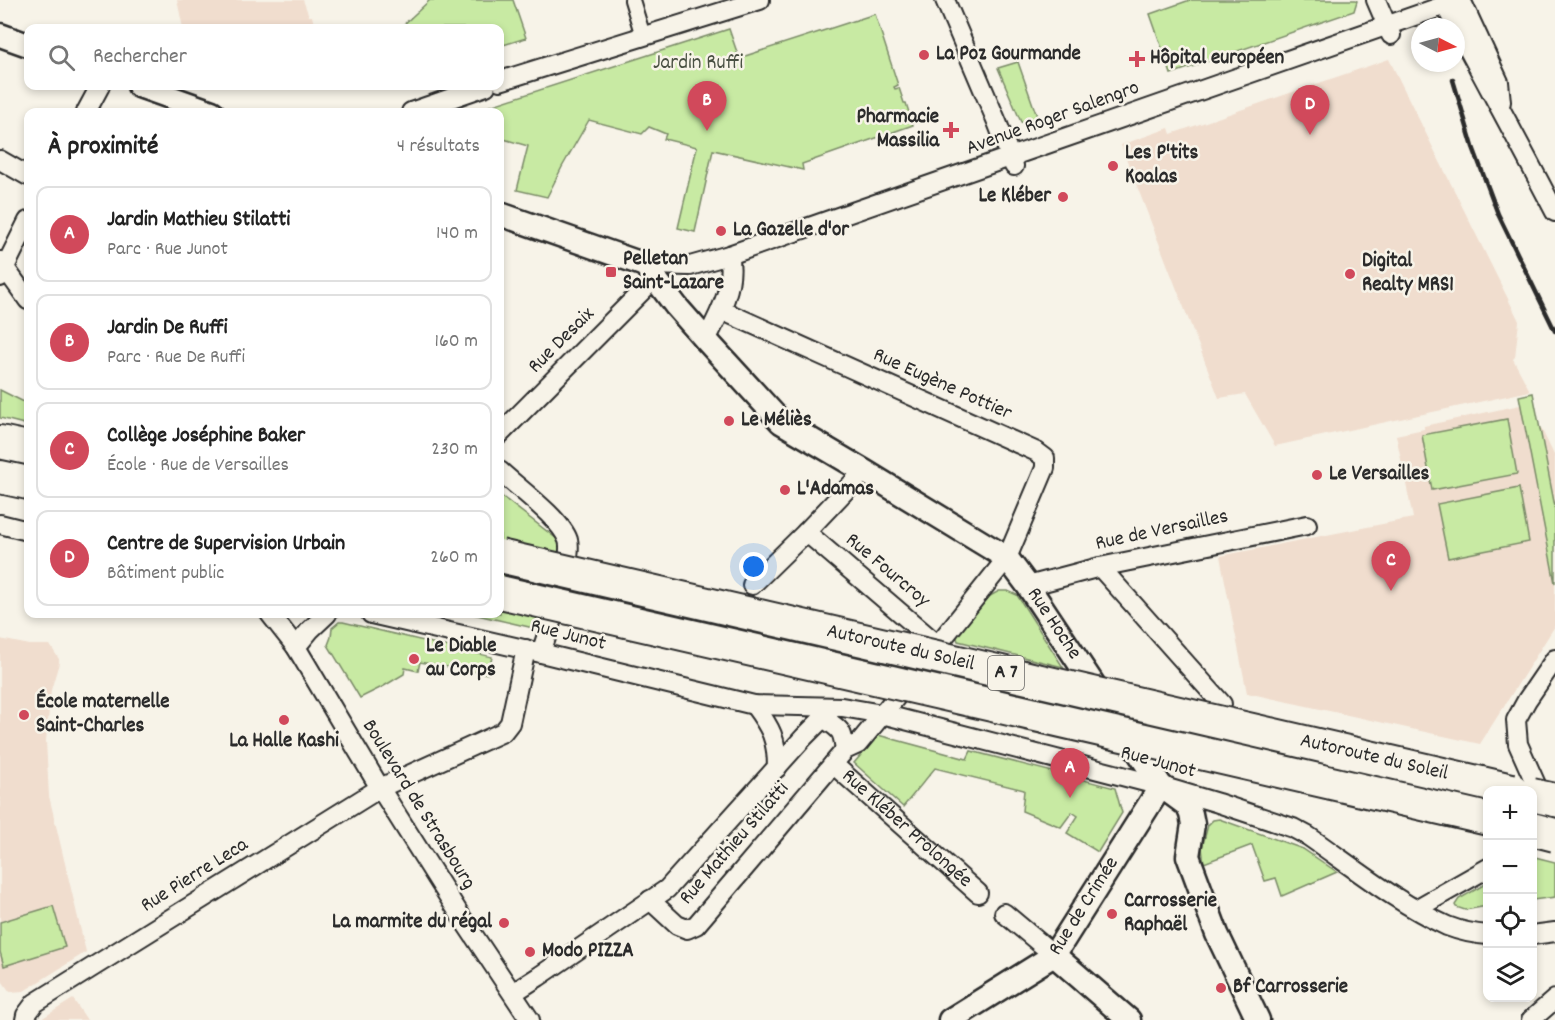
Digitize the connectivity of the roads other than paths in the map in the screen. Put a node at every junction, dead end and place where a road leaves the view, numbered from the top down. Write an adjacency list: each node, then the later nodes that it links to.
1 (632, 0): 8 (street)
2 (760, 0): 8 (street)
3 (945, 0): 18 (street)
4 (1376, 0): 6 (street)
5 (1455, 2): 6 (street, Avenue Roger Salengro); 20 (street)
6 (1390, 31): 18 (street, Avenue Roger Salengro)
7 (0, 34): 9 (street)
8 (643, 36): 10 (street)
9 (24, 43)
10 (504, 80)
11 (98, 90): 14 (street)
12 (149, 90): 15 (street)
13 (474, 90): 16 (street)
14 (88, 108)
15 (201, 108)
16 (423, 108)
17 (0, 159): 19 (street)
18 (1012, 161): 23 (street, Avenue Roger Salengro)
19 (24, 174)
20 (1555, 212)
21 (504, 216): 25 (street)
22 (24, 228): 24 (street)
23 (729, 255): 25 (street, Avenue Roger Salengro); 27 (street)
24 (1, 269): 26 (street)
25 (650, 272): 28 (street, Rue Hoche); 29 (street, Rue Desaix)
26 (24, 295)
27 (721, 310): 28 (street); 41 (street, Rue Eugène Pottier)
28 (706, 340): 32 (street, Rue Hoche)
29 (504, 430)
30 (0, 442): 31 (highway)
31 (24, 447)
32 (864, 471): 39 (street); 41 (street, Rue Hoche)
33 (504, 474): 51 (street)
34 (0, 477): 35 (highway)
35 (24, 482)
36 (0, 524): 38 (street)
37 (1306, 525): 42 (street, Rue de Versailles)
38 (24, 530)
39 (806, 532): 43 (street); 49 (street, Rue Fourcroy)
40 (504, 557): 62 (highway, Autoroute du Soleil / A 7, bridge)
41 (1007, 558): 44 (street, Rue Hoche); 49 (street, Rue Mathieu Stilatti)
42 (1100, 567): 44 (street, Rue de Versailles); 53 (street)
43 (752, 585)
44 (1028, 586): 60 (street, Rue Hoche)
45 (504, 593): 64 (highway, Autoroute du Soleil / A 7, bridge)
46 (273, 618): 50 (street, Boulevard de Strasbourg)
47 (323, 618): 50 (street)
48 (389, 618): 51 (street, Rue Junot)
49 (938, 645): 56 (street, Rue Mathieu Stilatti)
50 (296, 647): 61 (street, Boulevard de Strasbourg)
51 (534, 651): 54 (street, Rue Junot); 61 (street, Rue Pierre Leca)
52 (1555, 659): 62 (street)
53 (1222, 704)
54 (754, 705): 55 (street, Rue Junot); 59 (street)
55 (829, 713): 56 (street, Rue Junot); 57 (street); 59 (street, Rue Mathieu Stilatti)
56 (882, 714): 57 (street, Rue Mathieu Stilatti); 60 (street, Rue Junot)
57 (845, 750): 58 (street, Rue Mathieu Stilatti)
58 (833, 764): 68 (street, Rue Kléber Prolongée); 69 (street, Rue Mathieu Stilatti)
59 (777, 768): 69 (street, Rue Mathieu Stilatti)
60 (1161, 786): 70 (street, Rue Junot); 75 (street, Rue de Crimée); 82 (street, Rue Hoche)
61 (380, 788): 76 (street, Boulevard de Strasbourg); 78 (street, Rue Pierre Leca)
62 (1539, 796): 63 (street)
63 (1537, 813)
64 (1483, 818)
65 (1537, 832): 66 (highway, bridge)
66 (1555, 835)
67 (1483, 870): 70 (street)
68 (978, 893)
69 (650, 900): 76 (street, Rue Mathieu Stilatti)
70 (1416, 909): 73 (street, Rue Junot)
71 (1004, 913): 75 (street)
72 (1555, 932): 74 (street)
73 (1483, 934)
74 (1537, 934)
75 (1054, 955): 80 (street, Rue de Crimée); 81 (street)
76 (513, 993): 79 (street, Boulevard de Strasbourg)
77 (1555, 999): 83 (street)
78 (25, 1020)
79 (530, 1020)
80 (950, 1020)
81 (1129, 1020)
82 (1258, 1020)
83 (1531, 1020)

